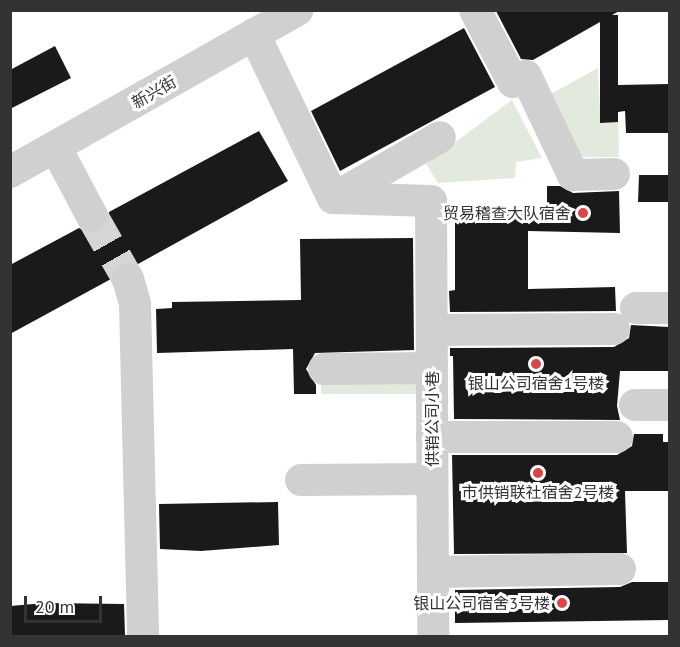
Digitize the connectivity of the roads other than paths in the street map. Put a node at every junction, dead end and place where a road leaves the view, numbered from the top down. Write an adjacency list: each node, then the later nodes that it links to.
1 (297, 10): 3 (street, 新兴街)
2 (475, 10): 7 (street)
3 (254, 33): 5 (street, 新兴街); 8 (street)
4 (440, 137): 8 (street)
5 (56, 148): 6 (street, 新兴街); 9 (street)
6 (10, 172)
7 (614, 174)
8 (333, 198): 14 (street, 供销公司小巷)
9 (92, 216)
10 (128, 279): 25 (street)
11 (636, 308): 12 (street)
12 (669, 308)
13 (614, 329): 14 (street)
14 (432, 330): 15 (street, 供销公司小巷)
15 (432, 368): 16 (street); 19 (street, 供销公司小巷)
16 (324, 369)
17 (635, 405): 18 (street)
18 (669, 405)
19 (432, 437): 20 (street); 21 (street, 供销公司小巷)
20 (617, 437)
21 (432, 479): 22 (street); 24 (street, 供销公司小巷)
22 (301, 480)
23 (620, 569): 24 (street)
24 (433, 572): 26 (street, 供销公司小巷)
25 (143, 636)
26 (433, 636)

